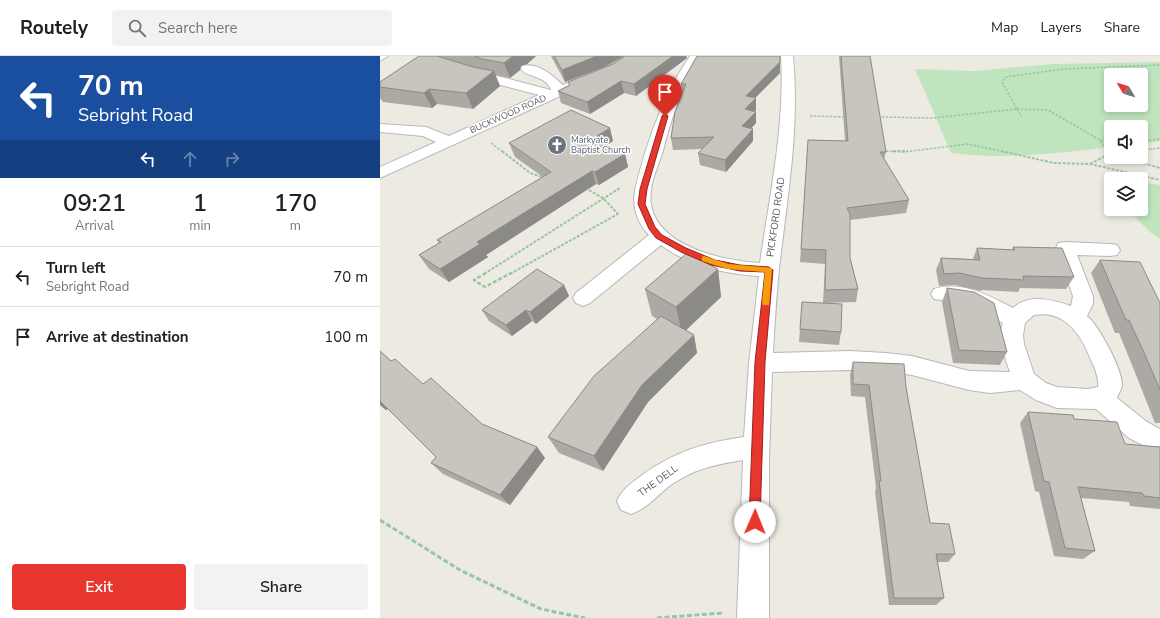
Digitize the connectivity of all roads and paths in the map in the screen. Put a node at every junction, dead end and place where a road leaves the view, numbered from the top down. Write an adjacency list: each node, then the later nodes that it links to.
1 (636, 56): 7 (street, BUCKWOOD ROAD)
2 (696, 56): 28 (street)
3 (787, 56): 9 (street, PICKFORD ROAD)
4 (1160, 66): 8 (path)
5 (455, 69): 7 (street)
6 (527, 69): 7 (street)
7 (556, 93): 14 (street, BUCKWOOD ROAD)
8 (1017, 109): 11 (path); 12 (path); 16 (path)
9 (790, 116): 10 (path); 36 (street, PICKFORD ROAD)
10 (853, 117)
11 (877, 117)
12 (1022, 117)
13 (380, 128): 19 (street)
14 (474, 130): 19 (street, BUCKWOOD ROAD); 30 (path)
15 (1160, 139): 18 (path)
16 (1100, 140): 17 (path); 20 (path)
17 (1104, 140)
18 (1148, 140)
19 (448, 141): 29 (street, BUCKWOOD ROAD)
20 (1104, 145)
21 (1160, 148): 22 (path)
22 (1148, 149)
23 (881, 151): 25 (path)
24 (1104, 156): 25 (path)
25 (1090, 164): 31 (path)
26 (1146, 164): 27 (path)
27 (1160, 168)
28 (650, 171): 33 (path); 34 (street)
29 (380, 173)
30 (552, 179)
31 (1160, 180)
32 (584, 187): 33 (path)
33 (603, 198): 33 (path)
34 (659, 237): 36 (street); 38 (street)
35 (1110, 250): 40 (street)
36 (769, 270): 41 (street, PICKFORD ROAD)
37 (941, 294): 39 (street)
38 (583, 298)
39 (1015, 319): 40 (street); 42 (street)
40 (1075, 319): 43 (street)
41 (760, 362): 42 (street); 45 (street, PICKFORD ROAD)
42 (1024, 380): 43 (street)
43 (1100, 398): 44 (street)
44 (1160, 442)
45 (756, 447): 46 (street, THE DELL); 48 (street, PICKFORD ROAD)
46 (631, 501)
47 (380, 520): 49 (path)
48 (753, 614): 50 (path)
49 (585, 618)
50 (657, 618)

